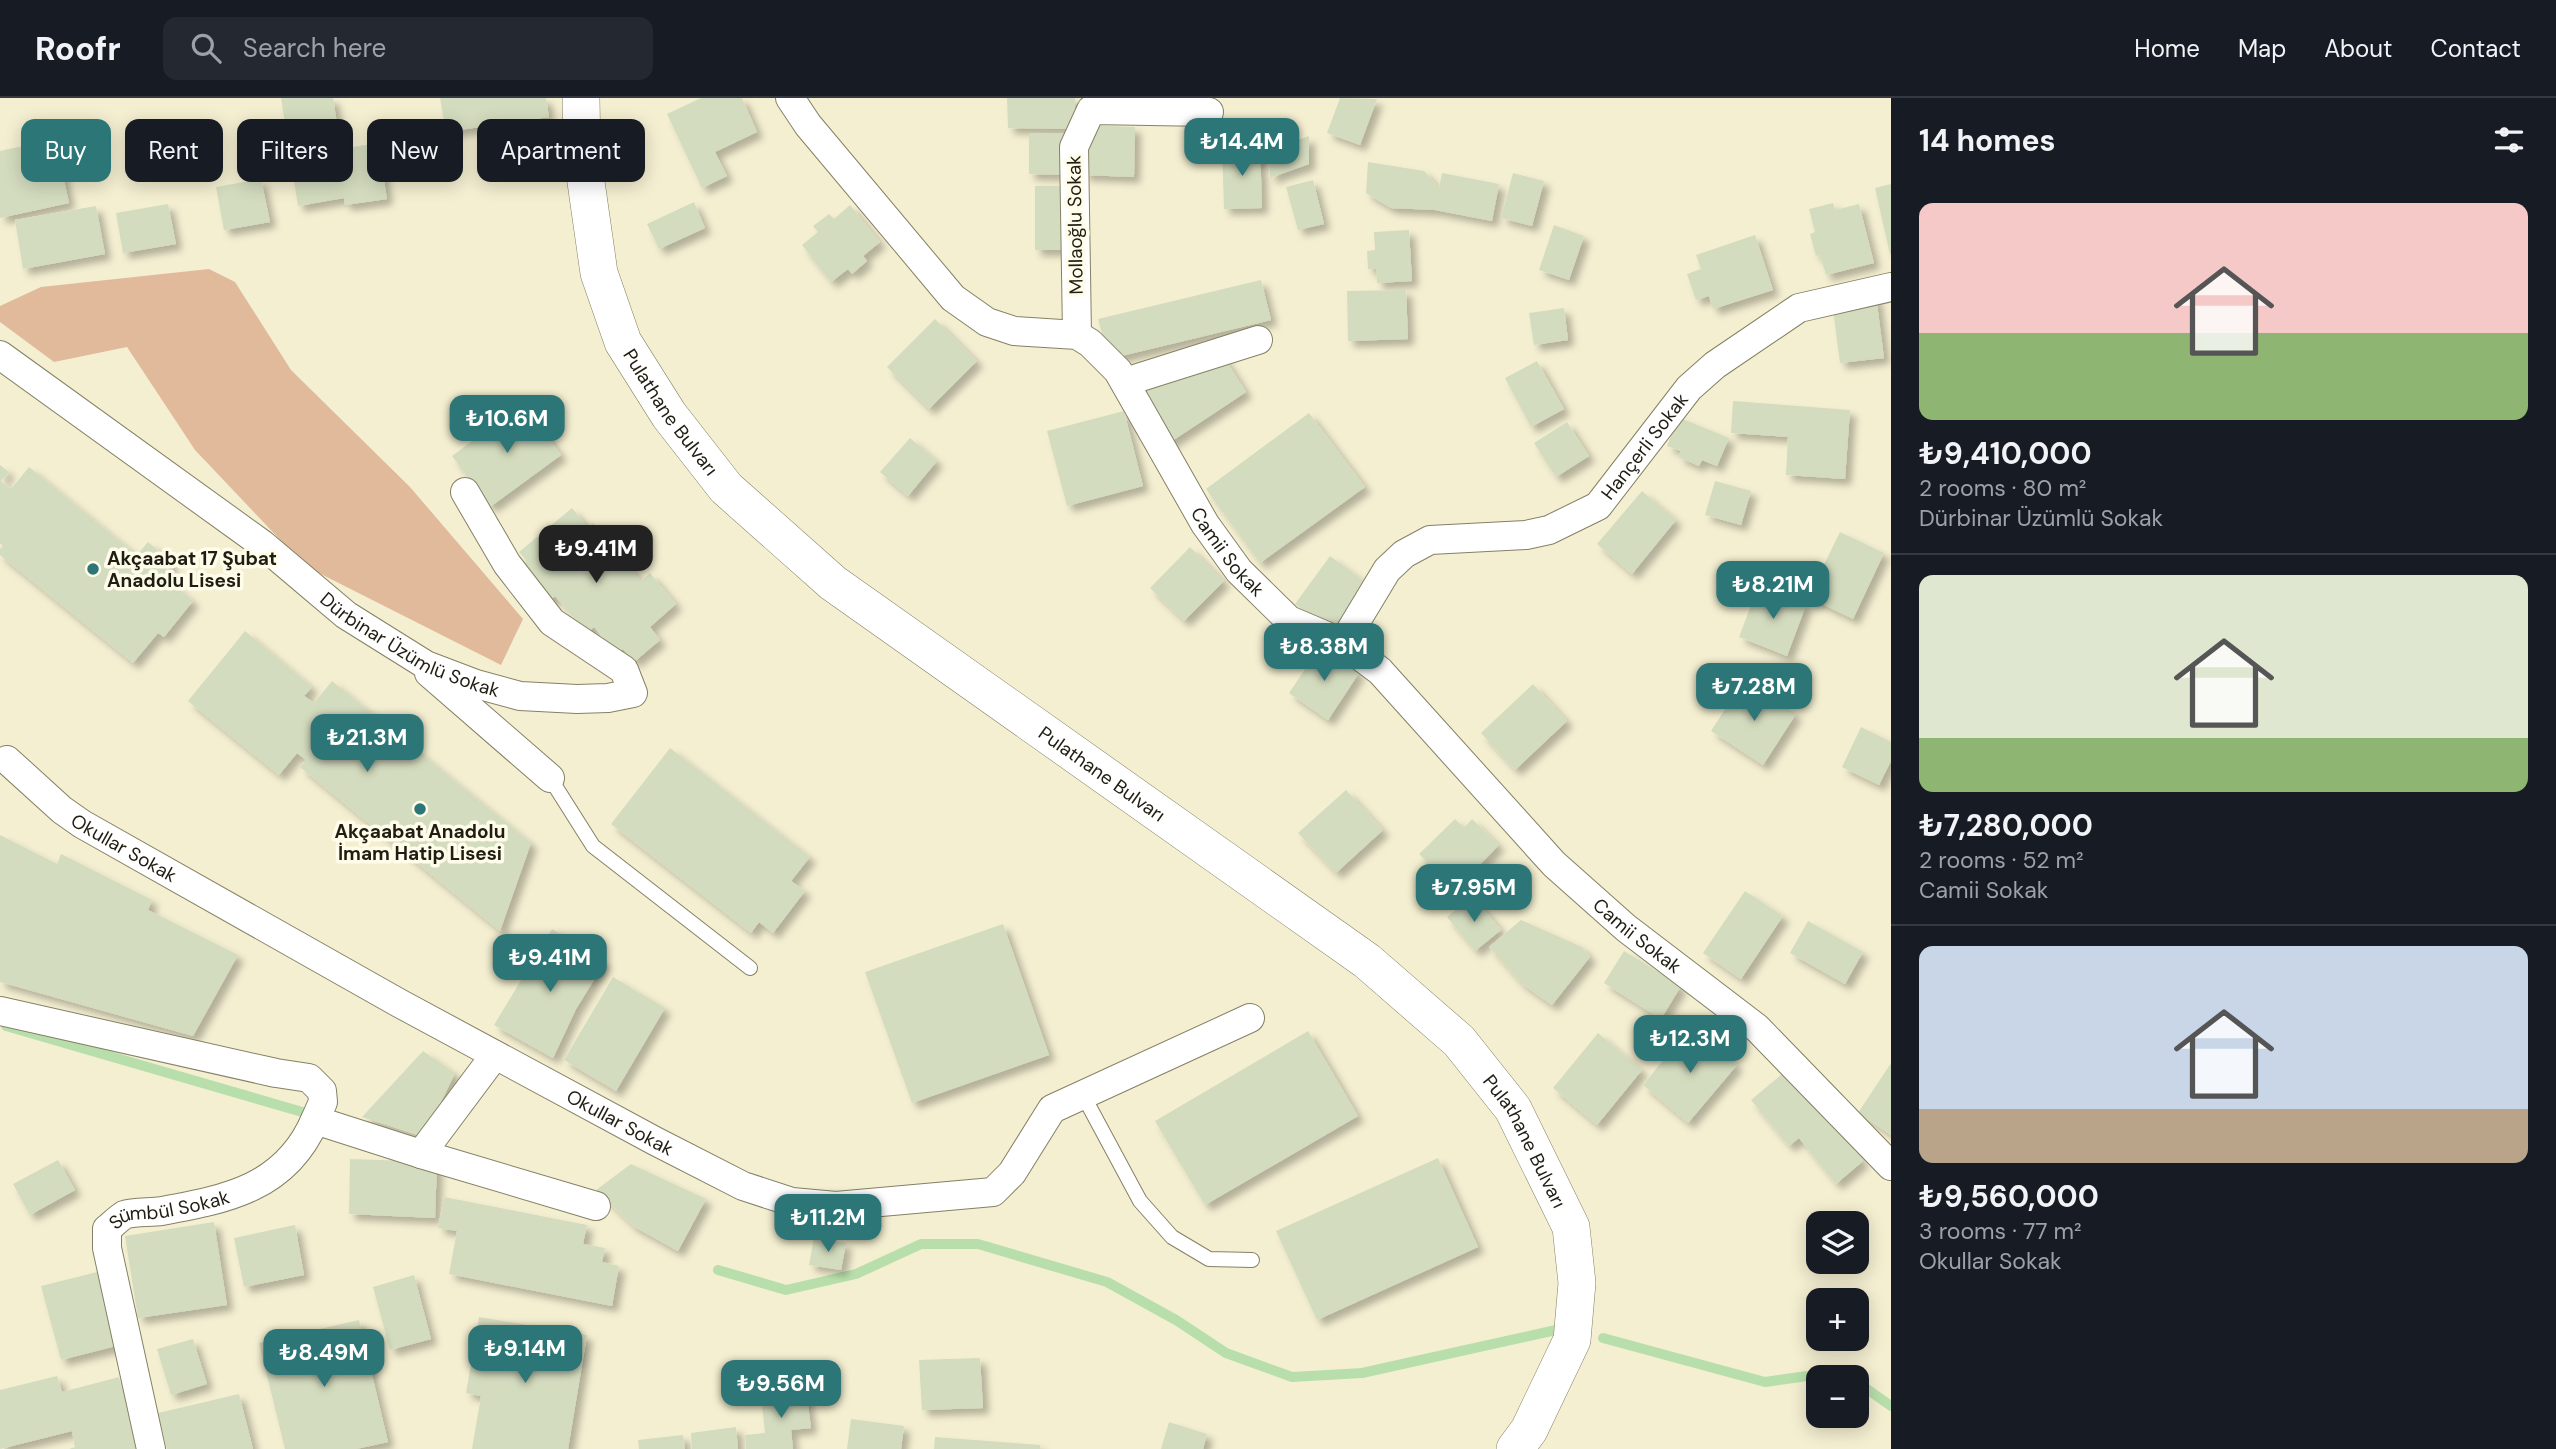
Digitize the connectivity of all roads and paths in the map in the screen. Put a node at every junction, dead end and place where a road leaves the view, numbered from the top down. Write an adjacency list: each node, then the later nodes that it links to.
1 (582, 98): 25 (street, Pulathane Bulvarı)
2 (790, 98): 5 (street)
3 (1209, 111): 5 (street, Mollaoğlu Sokak)
4 (1891, 287): 10 (street, Hançerli Sokak)
5 (1077, 335): 8 (street, Camii Sokak)
6 (1258, 340): 8 (street)
7 (0, 355): 11 (street, Dürbinar Üzümlü Sokak)
8 (1125, 382): 10 (street, Camii Sokak)
9 (465, 492): 11 (street, Dürbinar Üzümlü Sokak)
10 (1343, 643): 21 (street, Camii Sokak)
11 (403, 650): 13 (street)
12 (2, 760): 17 (street, Okullar Sokak)
13 (550, 778): 14 (lane)
14 (750, 968)
15 (0, 1011): 19 (street)
16 (1250, 1018): 18 (street, Okullar Sokak)
17 (495, 1055): 18 (street, Okullar Sokak); 20 (street)
18 (1083, 1095): 23 (lane)
19 (319, 1111): 20 (street); 24 (street, Sümbül Sokak)
20 (421, 1154): 22 (street)
21 (1891, 1166)
22 (596, 1206)
23 (1252, 1260)
24 (151, 1449)
25 (1515, 1449)

